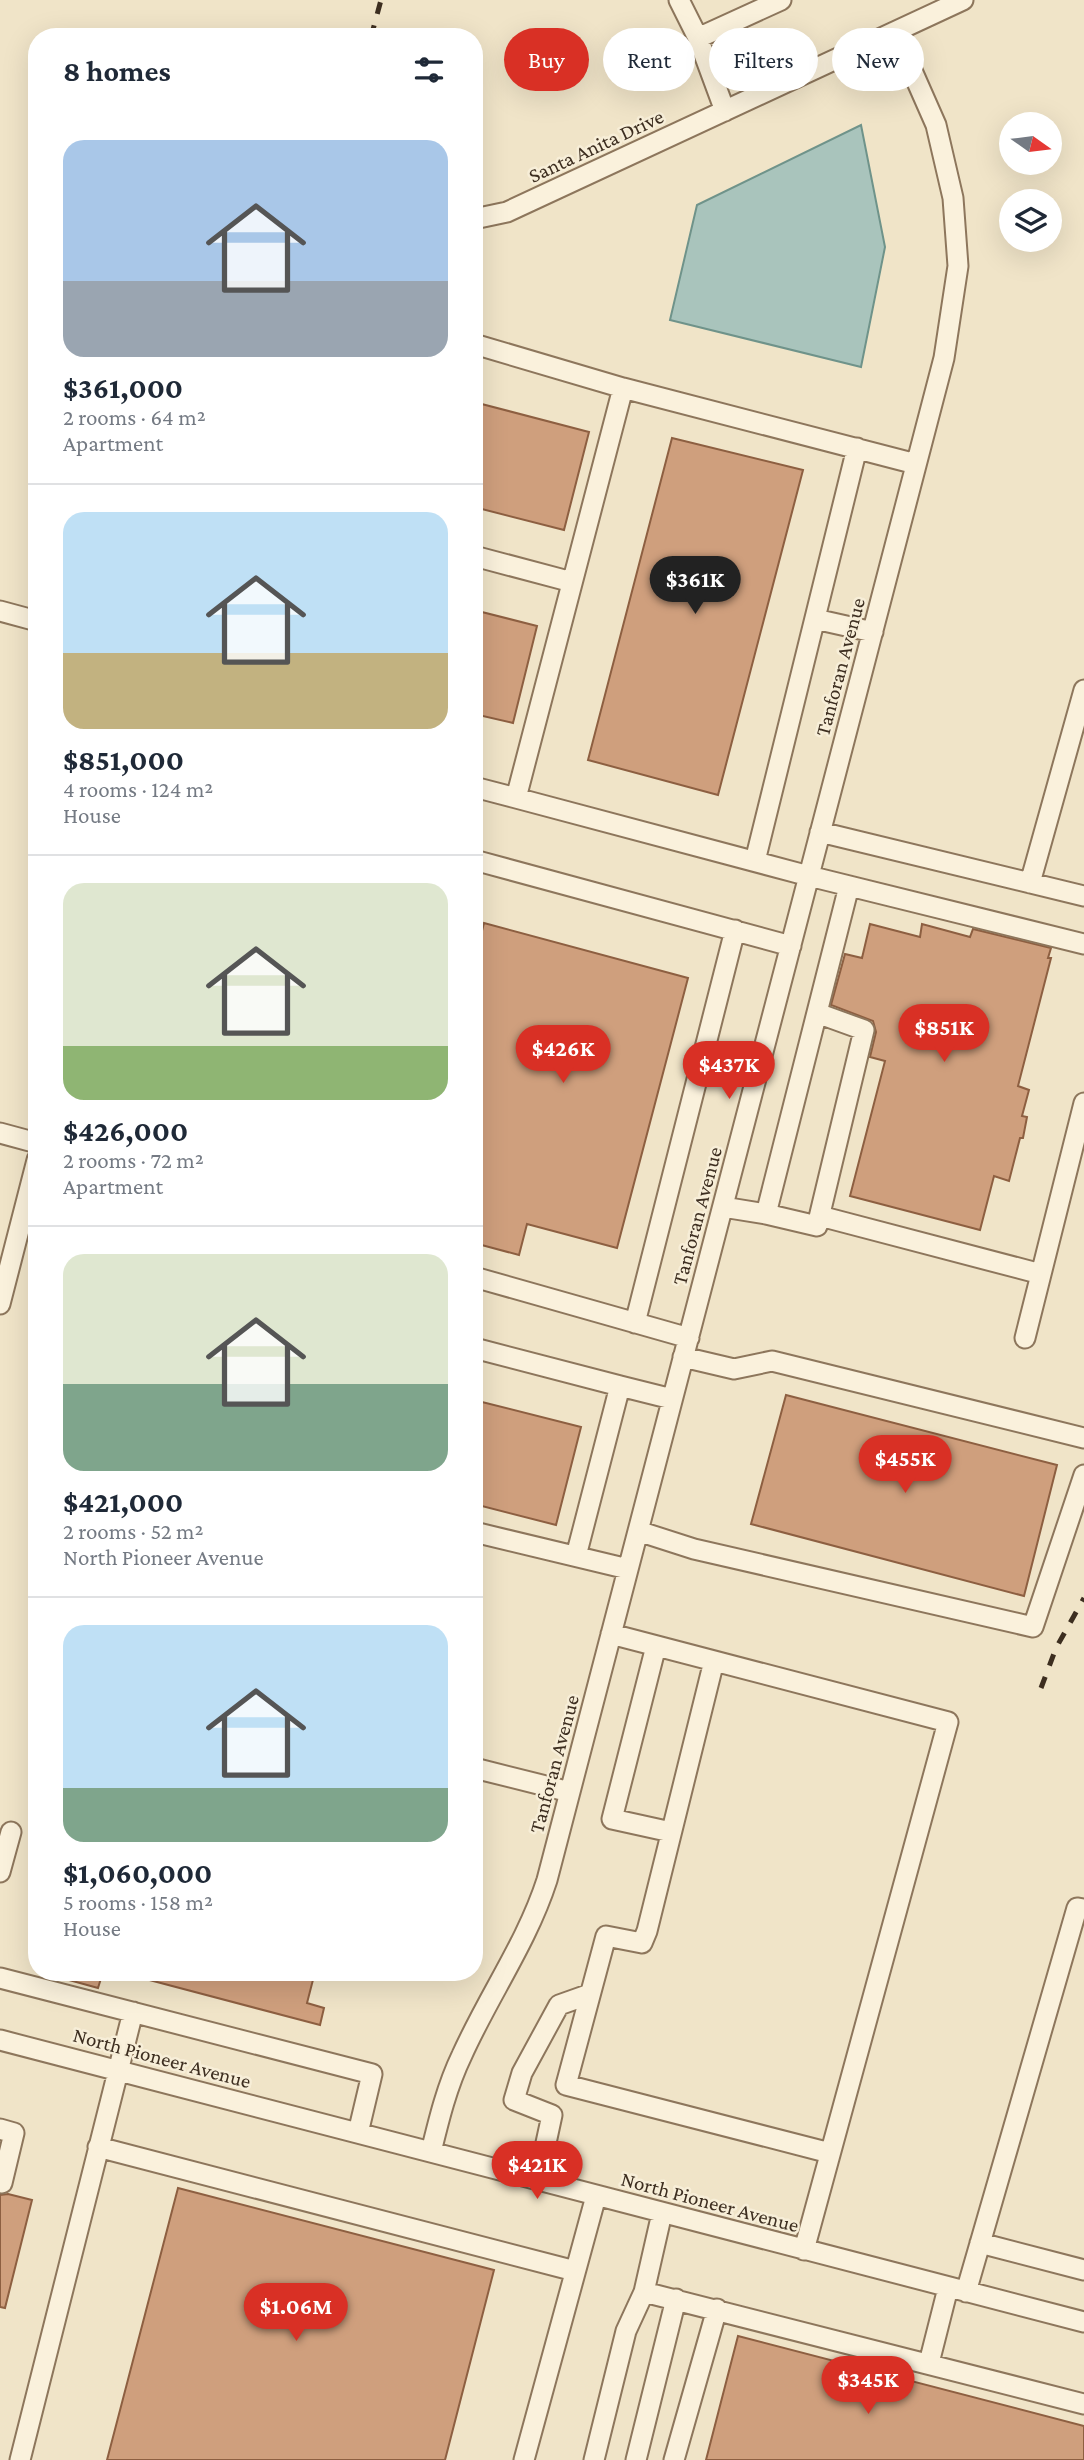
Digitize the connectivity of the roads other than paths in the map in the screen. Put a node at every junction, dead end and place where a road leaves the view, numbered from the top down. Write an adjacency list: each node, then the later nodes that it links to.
1 (679, 0): 6 (street)
2 (781, 0): 6 (street)
3 (963, 0): 4 (street, Santa Anita Drive)
4 (927, 8): 5 (street, Santa Anita Drive)
5 (900, 28)
6 (698, 38): 9 (street)
7 (832, 61): 9 (street, Santa Anita Drive)
8 (921, 91): 14 (street, Tanforan Avenue)
9 (725, 111): 10 (street, Santa Anita Drive)
10 (483, 217)
11 (483, 347): 12 (street)
12 (623, 388): 13 (street); 16 (street)
13 (857, 448): 14 (street); 19 (street)
14 (916, 464): 20 (street, Tanforan Avenue)
15 (483, 558): 16 (street)
16 (572, 582): 23 (street)
17 (0, 611): 18 (street)
18 (28, 619)
19 (815, 619): 20 (street); 25 (street)
20 (873, 632): 24 (street, Tanforan Avenue)
21 (1084, 690): 28 (street)
22 (483, 789): 23 (street)
23 (516, 798): 25 (street)
24 (820, 832): 27 (street, Tanforan Avenue); 28 (street)
25 (755, 861): 27 (street)
26 (483, 862): 31 (street)
27 (809, 876): 29 (street); 33 (street, Tanforan Avenue)
28 (1030, 883): 30 (street)
29 (849, 886): 32 (street); 34 (street)
30 (1084, 896)
31 (735, 930): 33 (street); 45 (street)
32 (1084, 944)
33 (791, 946): 39 (street, Tanforan Avenue)
34 (817, 1013): 40 (street); 41 (street)
35 (1084, 1103): 42 (street)
36 (0, 1133): 37 (street)
37 (28, 1141)
38 (28, 1195): 44 (street)
39 (723, 1207): 40 (street); 46 (street, Tanforan Avenue)
40 (766, 1214): 41 (street)
41 (820, 1216): 42 (street)
42 (1041, 1274): 47 (street)
43 (483, 1280): 45 (street)
44 (0, 1304)
45 (635, 1323): 46 (street)
46 (689, 1338): 49 (street, Tanforan Avenue)
47 (1025, 1338)
48 (483, 1350): 50 (street)
49 (683, 1357): 51 (street, Tanforan Avenue); 52 (street)
50 (620, 1386): 51 (street); 56 (street)
51 (673, 1399): 54 (street, Tanforan Avenue)
52 (1084, 1438)
53 (1084, 1475): 54 (street)
54 (638, 1531): 57 (street, Tanforan Avenue)
55 (483, 1534): 56 (street)
56 (576, 1556): 57 (street)
57 (628, 1569): 58 (street, Tanforan Avenue)
58 (611, 1634): 59 (street); 62 (street, Tanforan Avenue)
59 (656, 1646): 60 (street); 64 (street)
60 (714, 1661): 64 (street); 76 (street)
61 (483, 1770): 62 (street)
62 (570, 1792): 75 (street, Tanforan Avenue)
63 (11, 1832): 65 (street)
64 (671, 1832): 68 (street)
65 (0, 1872)
66 (1084, 1909): 81 (street)
67 (0, 1978): 69 (street)
68 (590, 1994): 76 (street); 77 (street)
69 (133, 2012): 71 (street); 73 (street)
70 (0, 2040): 71 (street, North Pioneer Avenue)
71 (118, 2070): 73 (street, North Pioneer Avenue); 74 (street)
72 (0, 2129): 78 (street)
73 (358, 2133): 75 (street, North Pioneer Avenue)
74 (98, 2147): 84 (street); 92 (street)
75 (431, 2152): 77 (street, North Pioneer Avenue)
76 (830, 2153): 82 (street)
77 (538, 2180): 79 (street, North Pioneer Avenue)
78 (2, 2183)
79 (596, 2196): 80 (street, North Pioneer Avenue); 84 (street)
80 (662, 2213): 82 (street, North Pioneer Avenue); 86 (street)
81 (981, 2243): 83 (street); 85 (street)
82 (804, 2250): 85 (street, North Pioneer Avenue)
83 (1084, 2270)
84 (575, 2271): 93 (street)
85 (957, 2290): 89 (street, North Pioneer Avenue); 90 (street)
86 (644, 2292): 87 (street); 94 (street)
87 (676, 2299): 88 (street); 95 (street)
88 (717, 2309): 90 (street); 96 (street)
89 (1084, 2322)
90 (929, 2363): 91 (street)
91 (1084, 2404)
92 (20, 2460)
93 (524, 2460)
94 (594, 2460)
95 (636, 2460)
96 (674, 2460)

